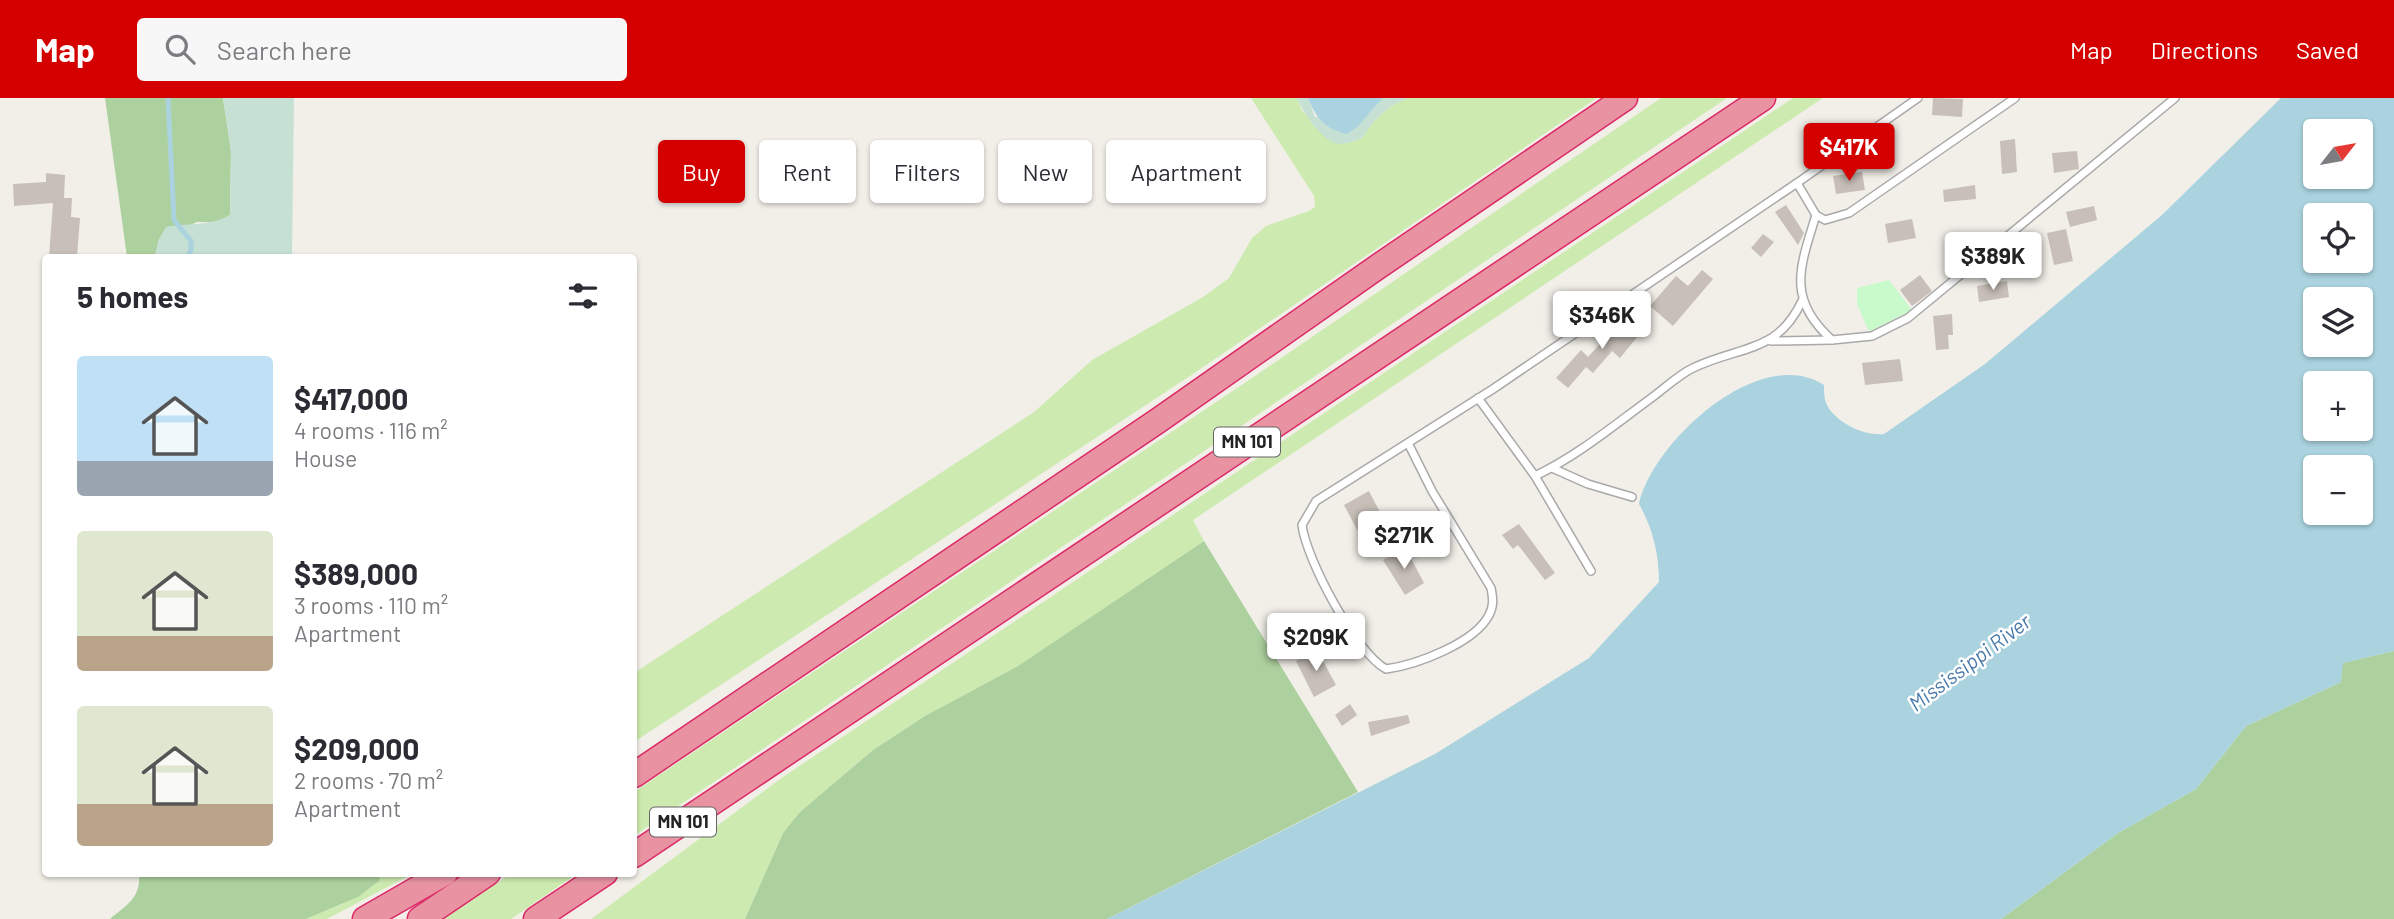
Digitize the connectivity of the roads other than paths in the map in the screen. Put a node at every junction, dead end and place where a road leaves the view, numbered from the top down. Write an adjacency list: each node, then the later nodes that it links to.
1 (1625, 98): 17 (highway)
2 (1763, 98): 20 (highway, MN 101)
3 (1918, 98): 6 (lane)
4 (2015, 98): 7 (lane)
5 (2175, 98): 9 (lane)
6 (1797, 183): 7 (lane); 11 (lane)
7 (1816, 215): 8 (lane)
8 (1802, 300): 9 (lane); 10 (lane)
9 (1832, 340): 10 (lane)
10 (1771, 341): 13 (lane)
11 (1478, 398): 12 (lane); 14 (lane)
12 (1408, 443): 12 (lane)
13 (1552, 468): 14 (lane); 15 (lane)
14 (1535, 477): 16 (lane)
15 (1632, 497)
16 (1591, 571)
17 (697, 731): 18 (highway); 19 (highway)
18 (637, 764)
19 (637, 773)
20 (733, 789): 21 (highway, MN 101); 22 (highway)
21 (637, 853)
22 (637, 864)
23 (437, 877): 27 (highway)
24 (482, 877): 28 (highway)
25 (600, 877): 29 (highway)
26 (619, 877): 30 (highway)
27 (365, 919)
28 (420, 919)
29 (536, 919)
30 (564, 919)

